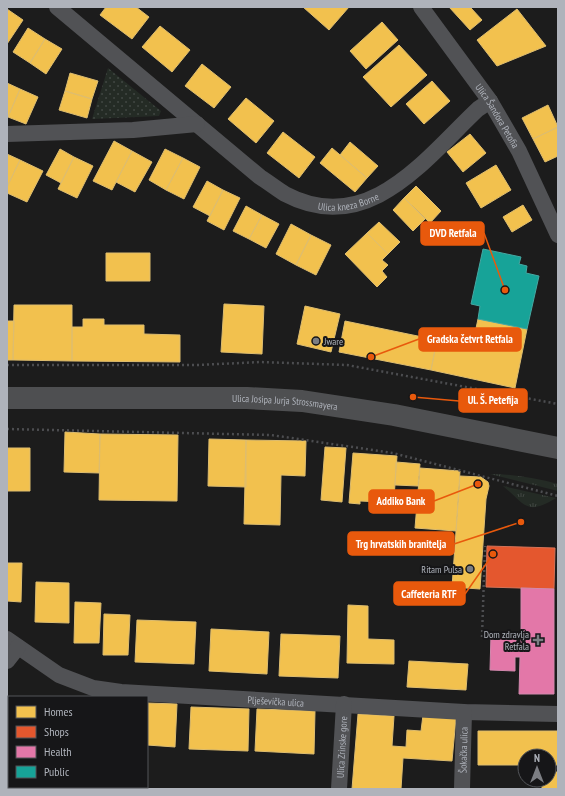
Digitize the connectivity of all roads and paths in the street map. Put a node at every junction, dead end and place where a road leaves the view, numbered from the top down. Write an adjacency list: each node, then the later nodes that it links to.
1 (57, 7): 4 (street, Ulica kneza Borne)
2 (421, 7): 3 (street, Ulica Šandora Petofia)
3 (490, 101): 4 (street, Ulica kneza Borne); 6 (street, Ulica Šandora Petofia)
4 (197, 124): 5 (street)
5 (7, 134)
6 (558, 235)
7 (7, 365): 9 (path)
8 (7, 398): 11 (main road, Ulica Josipa Jurja Strossmayera)
9 (558, 404)
10 (7, 429): 12 (path)
11 (558, 448)
12 (558, 496)
13 (485, 546): 14 (path)
14 (482, 637)
15 (13, 643): 16 (street); 17 (street, Plješevička ulica)
16 (7, 661)
17 (344, 704): 18 (street, Plješevička ulica); 20 (street, Ulica Zrinske gore)
18 (464, 712): 19 (street, Plješevička ulica); 21 (street, Šokačka ulica)
19 (558, 714)
20 (339, 789)
21 (462, 789)

